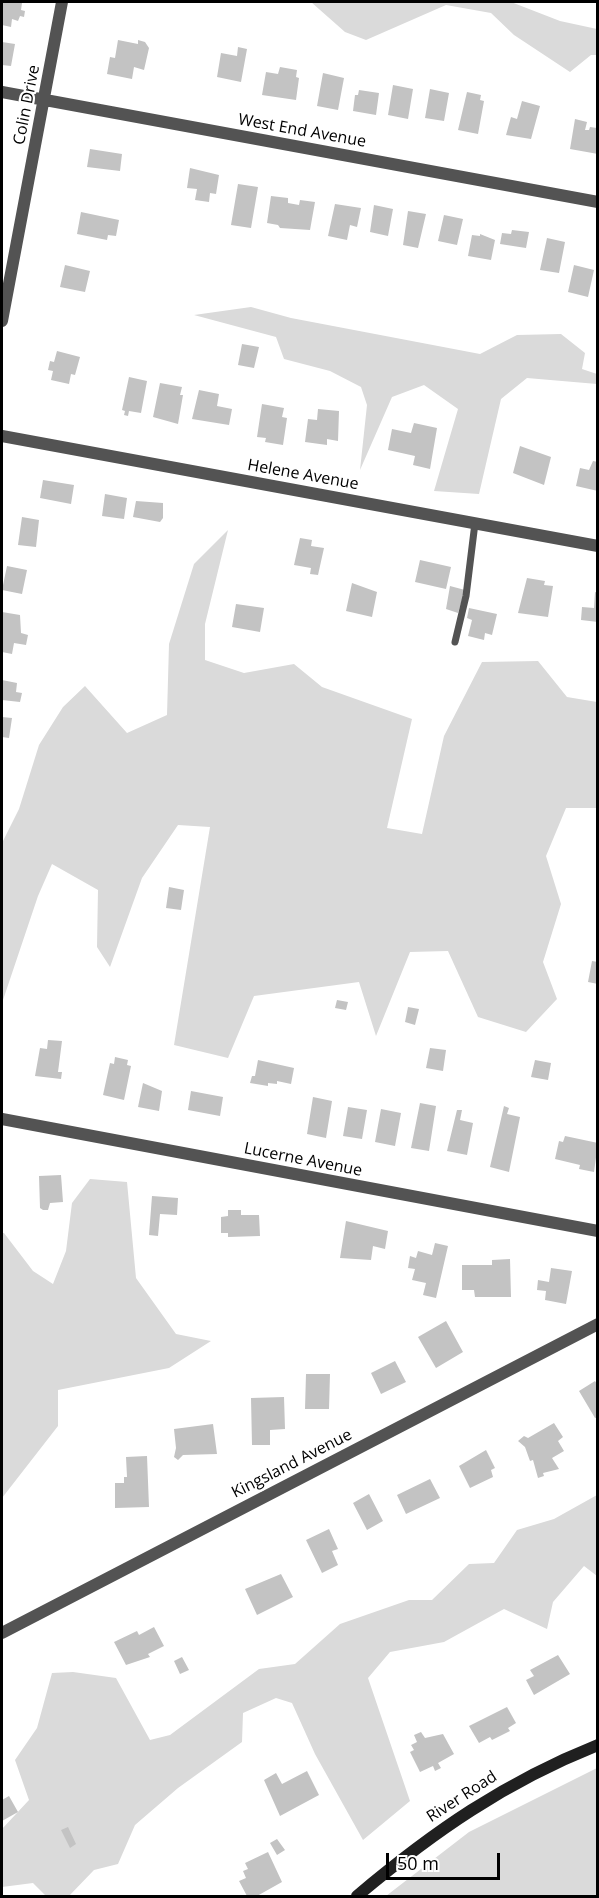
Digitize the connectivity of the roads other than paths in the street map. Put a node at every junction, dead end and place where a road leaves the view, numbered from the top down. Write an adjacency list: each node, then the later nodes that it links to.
1 (62, 2): 3 (street, Colin Drive)
2 (2, 92): 3 (street, West End Avenue)
3 (45, 100): 4 (street, West End Avenue); 5 (street, Colin Drive)
4 (597, 202)
5 (2, 321)
6 (2, 436): 7 (street, Helene Avenue)
7 (475, 523): 8 (street, Helene Avenue); 9 (lane)
8 (597, 546)
9 (454, 642)
10 (2, 1119): 11 (street, Lucerne Avenue)
11 (597, 1231)
12 (597, 1324): 13 (street, Kingsland Avenue)
13 (2, 1633)
14 (597, 1745): 15 (street, River Road)
15 (357, 1896)

